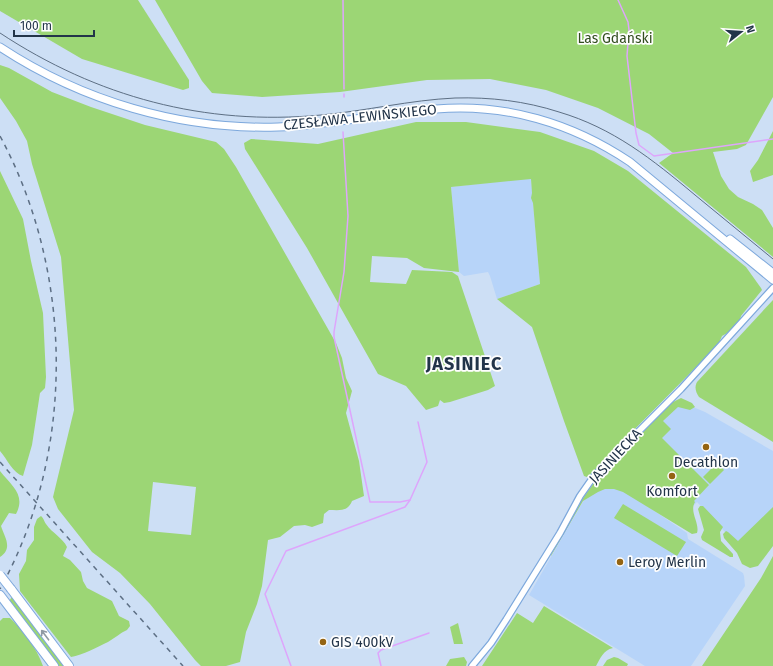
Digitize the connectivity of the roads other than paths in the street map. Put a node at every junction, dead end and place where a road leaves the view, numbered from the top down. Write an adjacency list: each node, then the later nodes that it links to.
1 (0, 47): 2 (street, CZESŁAWA LEWIŃSKIEGO)
2 (703, 221): 3 (street, CZESŁAWA LEWIŃSKIEGO); 4 (street, CZESŁAWA LEWIŃSKIEGO)
3 (773, 273)
4 (773, 280)
5 (773, 288): 10 (street, JASINIECKA)
6 (0, 575): 9 (main road, one-way to 6, bridge)
7 (0, 595): 8 (main road)
8 (54, 666)
9 (69, 666)
10 (472, 666)

